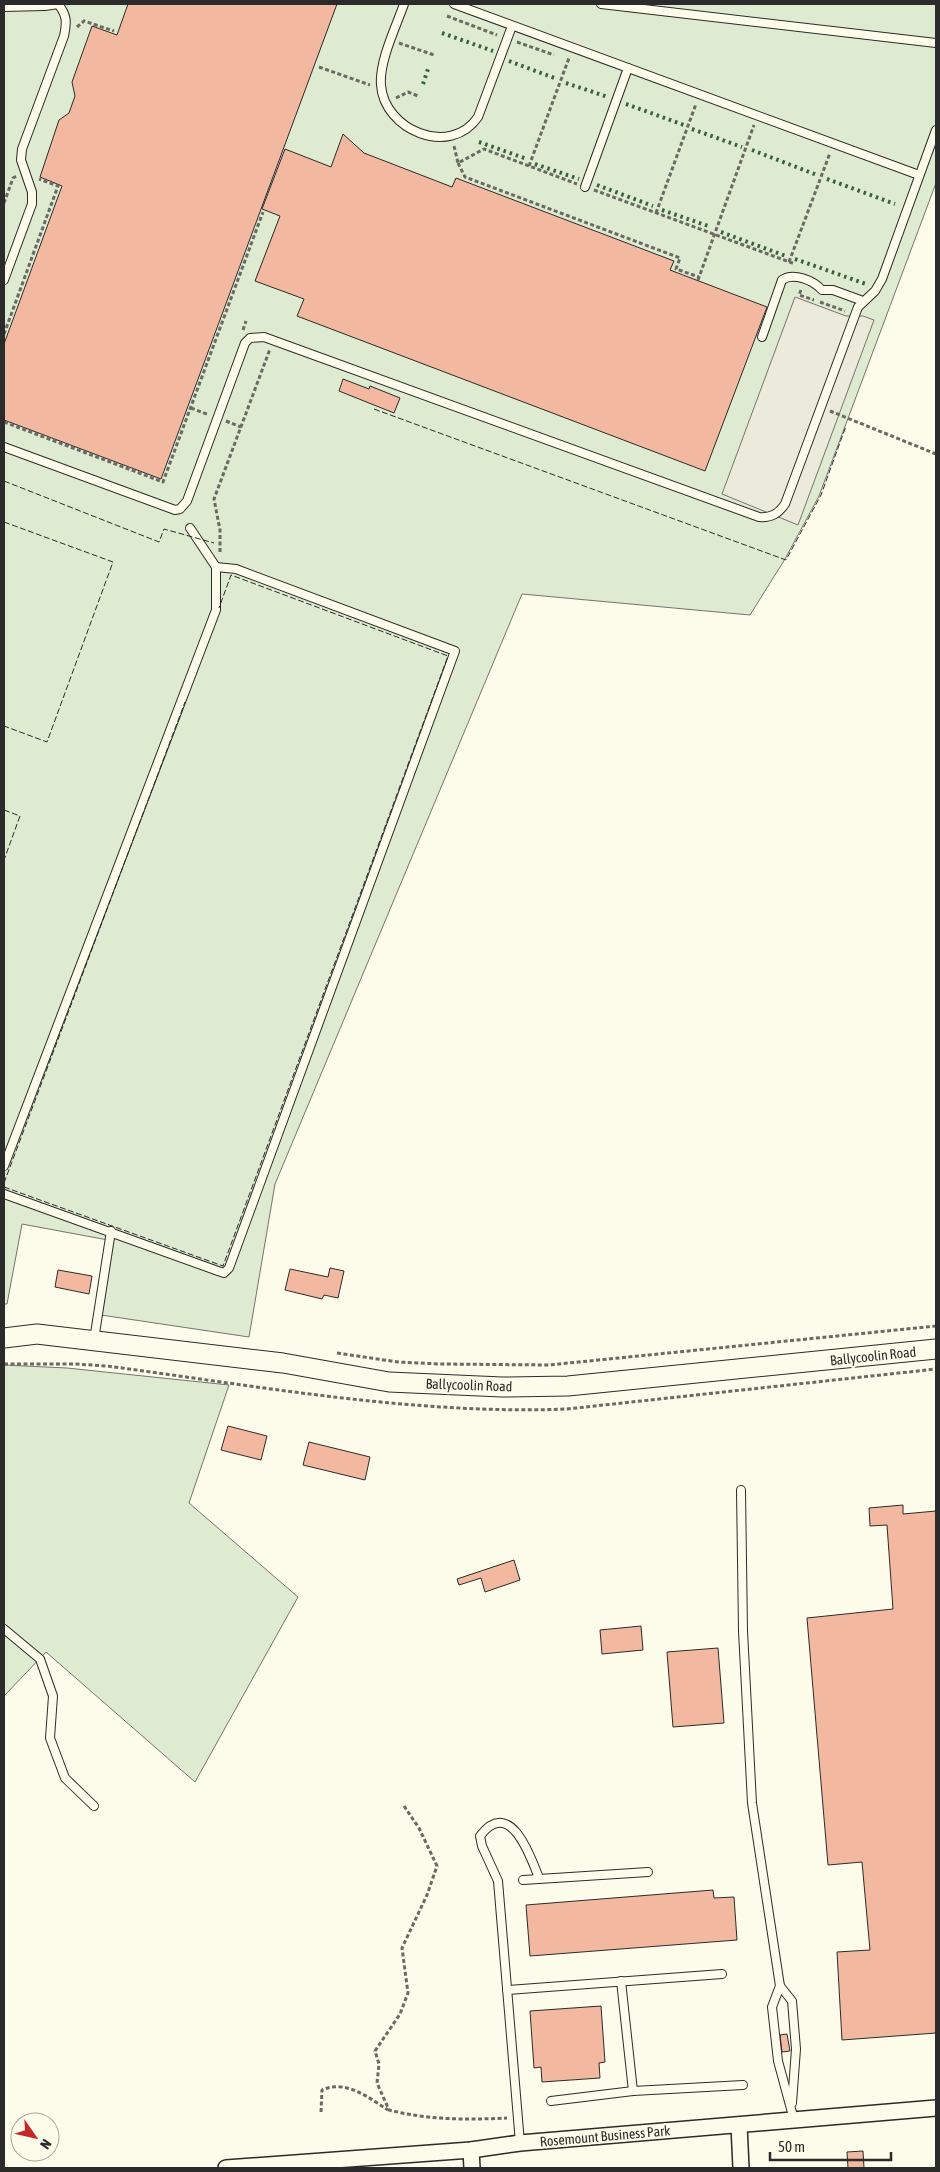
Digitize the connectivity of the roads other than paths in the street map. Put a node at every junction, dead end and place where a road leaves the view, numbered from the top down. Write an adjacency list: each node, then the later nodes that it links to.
1 (58, 4): 5 (lane); 12 (lane)
2 (404, 4): 6 (lane)
3 (454, 4): 6 (lane)
4 (601, 4): 7 (lane)
5 (4, 7)
6 (512, 26): 8 (lane)
7 (936, 43)
8 (628, 68): 10 (lane); 11 (lane)
9 (936, 130): 10 (lane)
10 (919, 175): 13 (lane)
11 (585, 187)
12 (4, 280)
13 (864, 301): 14 (lane); 15 (lane)
14 (762, 336)
15 (4, 447)
16 (190, 528): 17 (lane)
17 (216, 567): 18 (lane); 20 (lane)
18 (4, 1166)
19 (4, 1194): 20 (lane)
20 (111, 1231): 22 (lane)
21 (4, 1338): 22 (street, Ballycoolin Road)
22 (94, 1340): 23 (street, Ballycoolin Road)
23 (936, 1350)
24 (741, 1490): 32 (lane)
25 (4, 1628): 26 (lane)
26 (94, 1806)
27 (648, 1872): 28 (lane)
28 (539, 1878): 29 (lane); 33 (lane)
29 (523, 1880)
30 (722, 1974): 31 (lane)
31 (622, 1981): 33 (lane); 35 (lane)
32 (780, 1986): 38 (lane); 38 (lane)
33 (507, 1990): 40 (lane)
34 (743, 2085): 35 (lane)
35 (633, 2091): 36 (lane)
36 (551, 2101)
37 (936, 2108): 38 (street, Rosemount Business Park)
38 (793, 2115): 39 (street, Rosemount Business Park)
39 (739, 2125): 40 (street, Rosemount Business Park); 44 (street)
40 (520, 2143): 41 (street, Rosemount Business Park)
41 (471, 2150): 42 (street, Rosemount Business Park); 43 (street)
42 (226, 2168)
43 (472, 2168)
44 (741, 2168)

